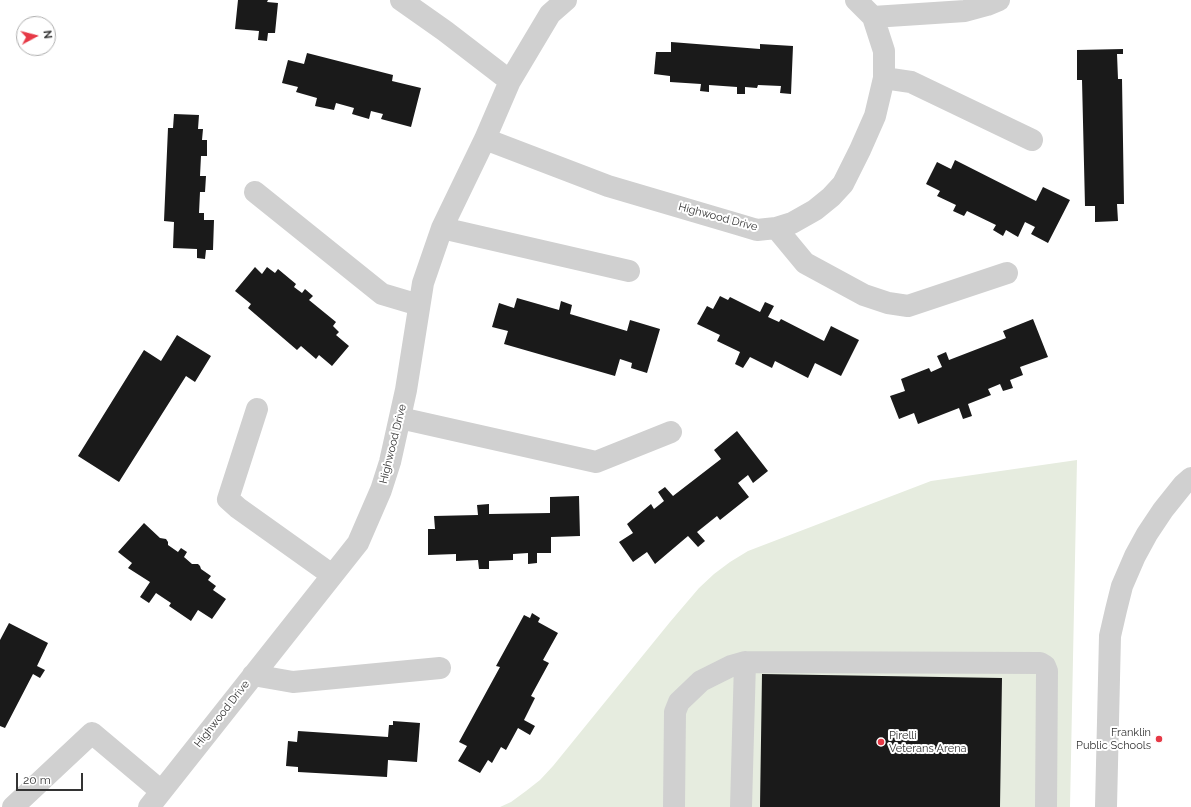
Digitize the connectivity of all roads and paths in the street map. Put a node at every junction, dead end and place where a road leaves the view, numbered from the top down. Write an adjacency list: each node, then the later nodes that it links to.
1 (401, 0): 7 (street)
2 (566, 0): 7 (street, Highwood Drive)
3 (856, 0): 5 (street, Highwood Drive)
4 (999, 0): 5 (street)
5 (873, 17): 6 (street, Highwood Drive)
6 (884, 78): 9 (street); 12 (street, Highwood Drive)
7 (510, 81): 8 (street, Highwood Drive)
8 (485, 138): 11 (street, Highwood Drive); 12 (street, Highwood Drive)
9 (1032, 140)
10 (255, 192): 15 (street)
11 (442, 228): 13 (street); 15 (street, Highwood Drive)
12 (776, 228): 14 (street)
13 (630, 272)
14 (1007, 272)
15 (419, 305): 17 (street, Highwood Drive)
16 (257, 408): 20 (street)
17 (400, 418): 18 (street); 20 (street, Highwood Drive)
18 (671, 432)
19 (1191, 478): 29 (street)
20 (332, 575): 23 (street, Highwood Drive)
21 (744, 662): 26 (street); 27 (street); 28 (street)
22 (440, 668): 23 (street)
23 (253, 674): 24 (street, Highwood Drive)
24 (155, 799): 25 (street)
25 (13, 807)
26 (674, 807)
27 (741, 807)
28 (1046, 807)
29 (1106, 807)

